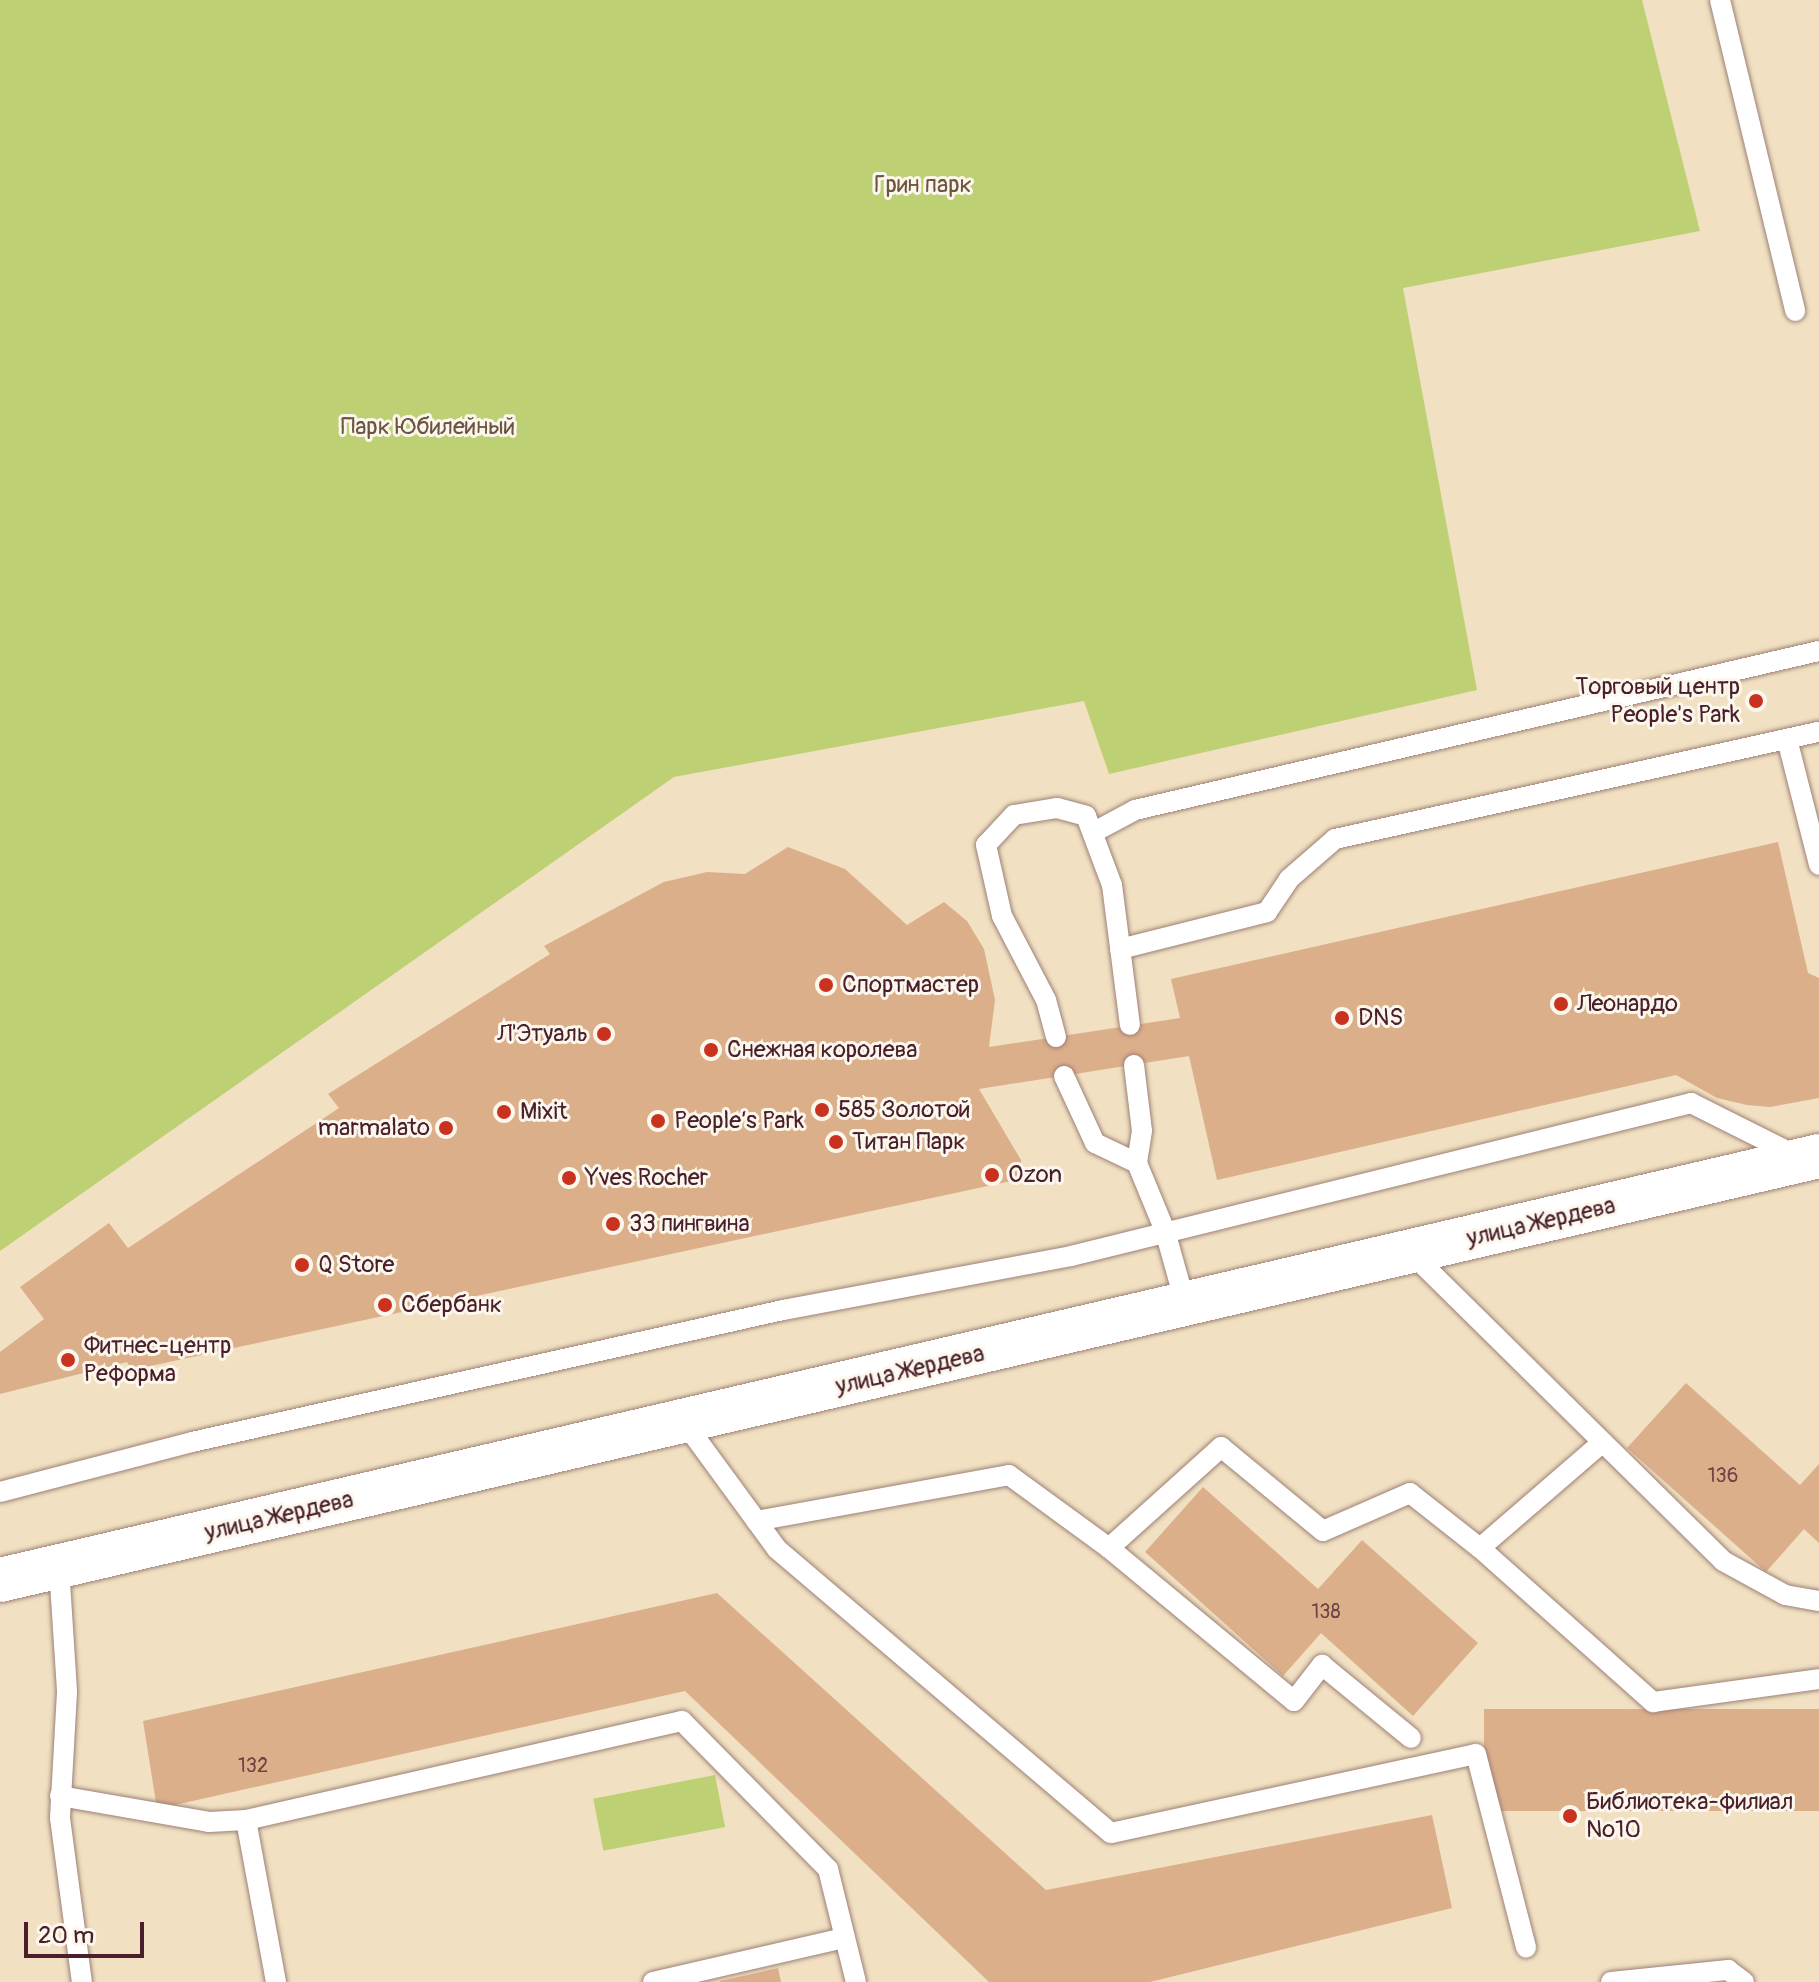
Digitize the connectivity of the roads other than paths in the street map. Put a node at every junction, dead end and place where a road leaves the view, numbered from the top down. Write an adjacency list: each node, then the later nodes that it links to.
1 (1720, 0): 2 (lane)
2 (1795, 311)
3 (1819, 651): 6 (lane)
4 (1819, 732): 5 (lane)
5 (1787, 739): 7 (lane); 8 (lane)
6 (1094, 832): 8 (lane); 10 (lane)
7 (1819, 865)
8 (1120, 949): 9 (lane)
9 (1130, 1025)
10 (1056, 1037)
11 (1134, 1065): 14 (lane)
12 (1064, 1076): 14 (lane)
13 (1812, 1158): 15 (lane); 16 (main road, улица Жердева)
14 (1137, 1163): 15 (lane)
15 (1165, 1231): 17 (lane); 20 (lane)
16 (1411, 1253): 17 (main road, улица Жердева); 19 (lane)
17 (1186, 1306): 18 (main road, улица Жердева)
18 (684, 1422): 21 (lane); 24 (main road, улица Жердева)
19 (1603, 1442): 23 (lane); 26 (lane)
20 (0, 1492)
21 (756, 1521): 22 (lane); 32 (lane)
22 (1109, 1548): 23 (lane); 28 (lane)
23 (1480, 1548): 27 (lane)
24 (59, 1567): 25 (main road, улица Жердева); 29 (lane)
25 (0, 1580)
26 (1819, 1601)
27 (1819, 1679)
28 (1411, 1738)
29 (60, 1796): 30 (lane); 33 (lane)
30 (246, 1820): 31 (lane); 34 (lane)
31 (844, 1938): 35 (lane); 36 (lane)
32 (1526, 1948)
33 (82, 1982)
34 (276, 1982)
35 (653, 1982)
36 (856, 1982)
37 (1611, 1982): 38 (lane)
38 (1744, 1982)

